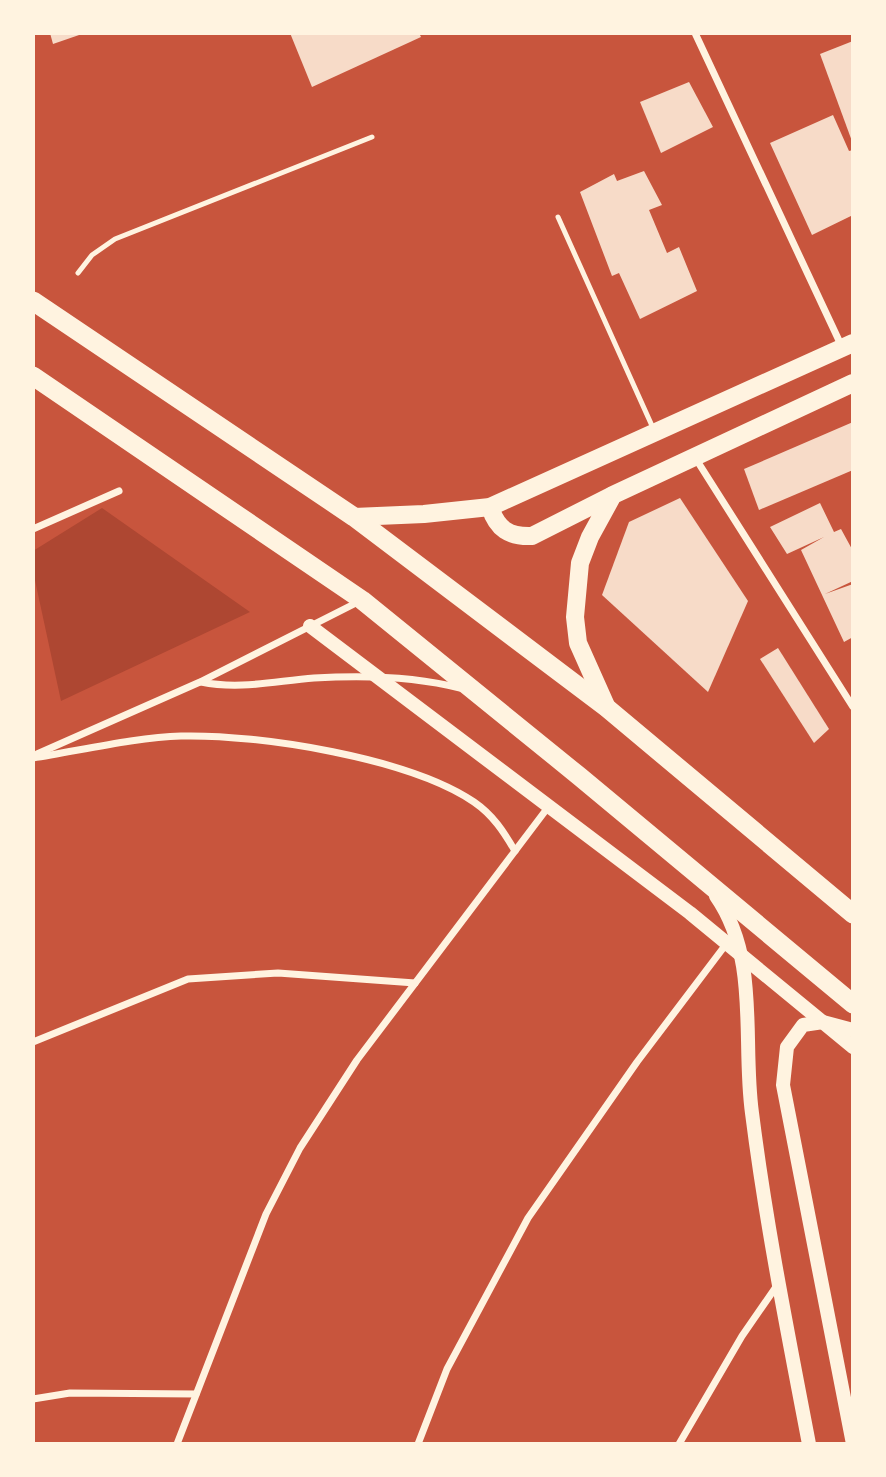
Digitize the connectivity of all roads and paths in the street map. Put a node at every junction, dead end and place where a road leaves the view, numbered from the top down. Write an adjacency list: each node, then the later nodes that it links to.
1 (695, 33): 6 (street)
2 (372, 136): 4 (lane)
3 (558, 217): 9 (lane)
4 (78, 273)
5 (33, 301): 14 (highway)
6 (848, 345): 9 (main road)
7 (33, 376): 16 (highway)
8 (853, 383): 10 (main road)
9 (655, 432): 13 (main road)
10 (694, 455): 12 (main road); 21 (street)
11 (119, 491): 15 (street)
12 (613, 495): 13 (main road); 22 (main road)
13 (490, 507): 14 (main road)
14 (355, 517): 22 (highway)
15 (33, 529)
16 (362, 600): 17 (street); 20 (highway)
17 (310, 626): 18 (main road); 19 (street)
18 (378, 677): 19 (street); 20 (street); 24 (main road)
19 (200, 682): 23 (street)
20 (472, 691): 26 (highway)
21 (853, 707)
22 (607, 708): 27 (highway)
23 (33, 757): 25 (street)
24 (549, 806): 25 (street); 28 (main road)
25 (515, 851): 30 (street)
26 (707, 883): 29 (main road); 31 (highway)
27 (853, 914)
28 (727, 943): 29 (main road); 40 (street)
29 (743, 956): 32 (main road); 36 (main road)
30 (415, 983): 34 (street); 37 (street)
31 (853, 1004)
32 (823, 1023): 33 (main road); 35 (main road); 43 (main road)
33 (853, 1030)
34 (33, 1042)
35 (853, 1047)
36 (778, 1284): 41 (street); 42 (main road)
37 (196, 1394): 38 (street); 39 (street)
38 (33, 1399)
39 (177, 1444)
40 (418, 1444)
41 (679, 1444)
42 (809, 1444)
43 (853, 1444)

